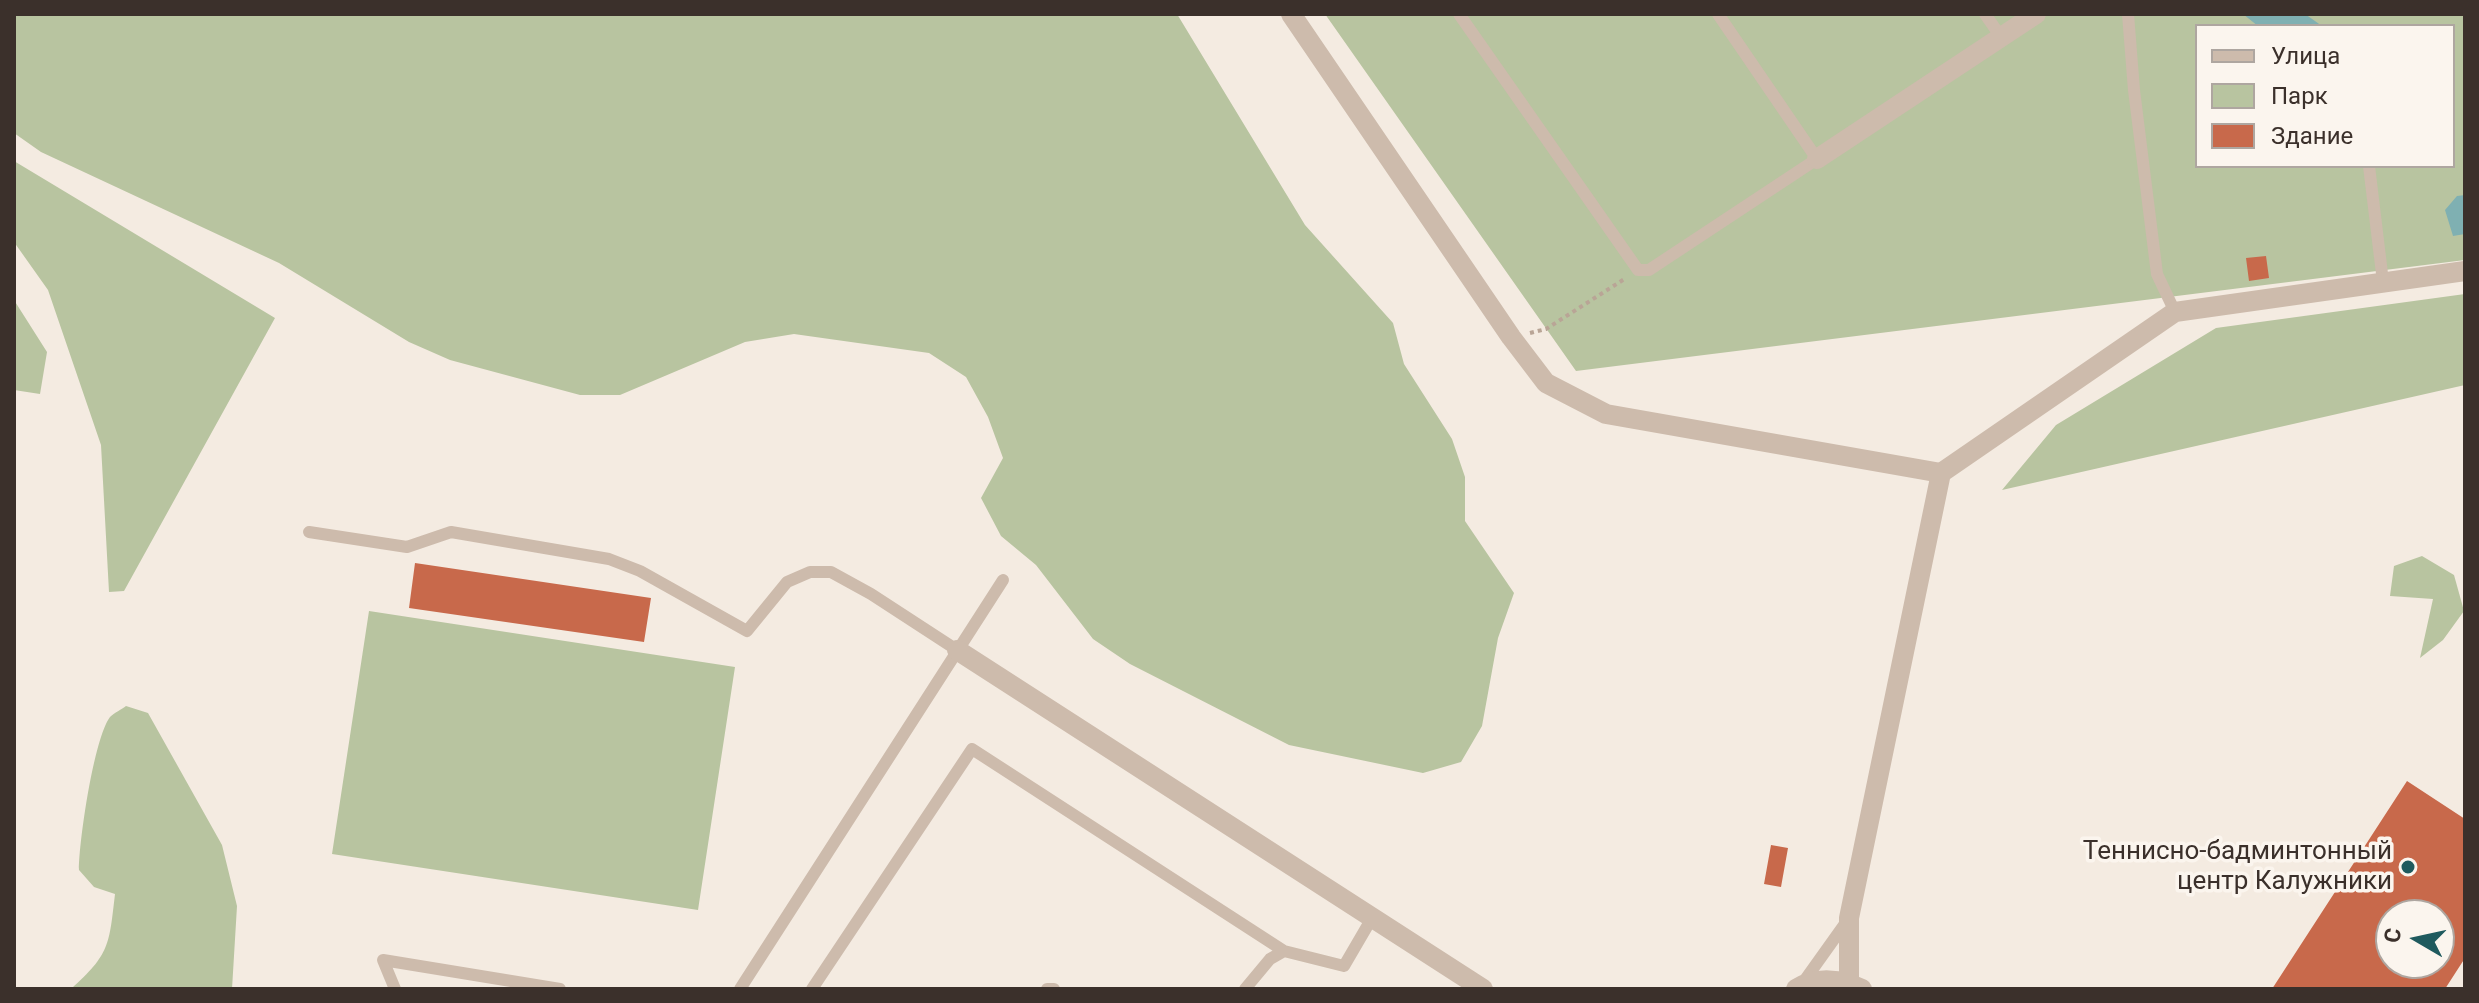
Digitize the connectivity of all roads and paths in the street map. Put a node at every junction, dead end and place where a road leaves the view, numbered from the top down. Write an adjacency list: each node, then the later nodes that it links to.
1 (1291, 14): 14 (street)
2 (1459, 14): 10 (lane)
3 (1718, 14): 8 (lane)
4 (1985, 14): 7 (lane)
5 (2036, 14): 7 (street)
6 (2128, 14): 13 (lane)
7 (2001, 37): 8 (street)
8 (1817, 159): 10 (lane)
9 (2369, 168): 12 (lane)
10 (1638, 270): 14 (path)
11 (2465, 271): 12 (street)
12 (2383, 282): 13 (street)
13 (2175, 312): 15 (street)
14 (1511, 337): 15 (street)
15 (1941, 473): 20 (street)
16 (309, 532): 18 (lane)
17 (1003, 580): 18 (lane)
18 (957, 650): 19 (street); 26 (lane)
19 (1372, 918): 21 (lane); 31 (street)
20 (1849, 918): 22 (street); 23 (lane)
21 (1284, 951): 27 (lane); 30 (lane)
22 (1856, 986): 23 (street)
23 (1798, 987)
24 (395, 989): 25 (lane)
25 (560, 989)
26 (740, 989)
27 (812, 989)
28 (1047, 989): 29 (lane)
29 (1054, 989)
30 (1245, 989)
31 (1483, 989)

